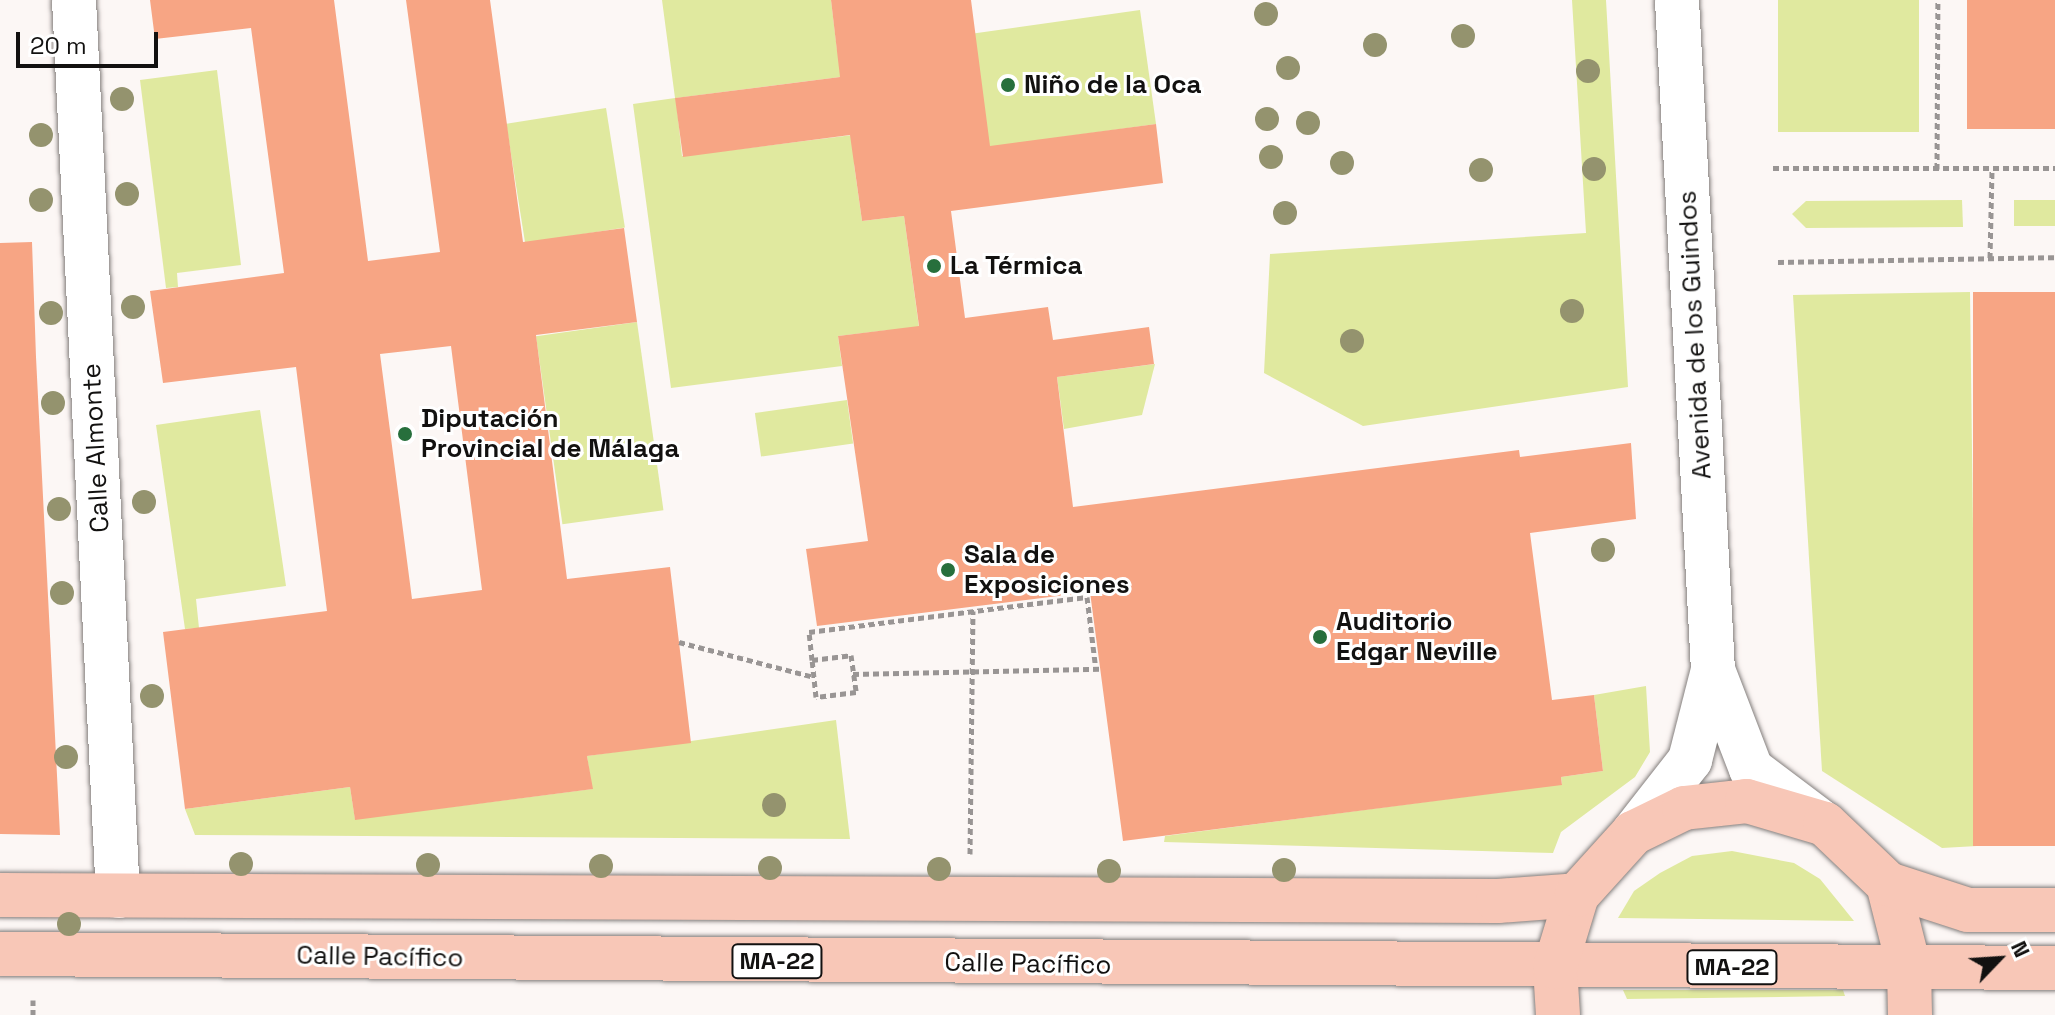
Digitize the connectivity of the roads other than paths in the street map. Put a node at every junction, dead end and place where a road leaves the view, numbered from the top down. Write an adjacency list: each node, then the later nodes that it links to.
1 (74, 0): 9 (main road, Calle Almonte)
2 (1677, 0): 3 (main road, Avenida de los Guindos)
3 (1713, 670): 4 (main road, Avenida de los Guindos); 5 (main road, Avenida de los Guindos)
4 (1825, 824): 5 (main road); 6 (main road)
5 (1633, 833): 8 (main road)
6 (1888, 884): 10 (main road); 13 (main road)
7 (0, 895): 9 (main road)
8 (1577, 895): 9 (main road); 12 (main road)
9 (118, 896)
10 (2055, 910)
11 (0, 954): 12 (main road, Calle Pacífico / MA-22)
12 (1555, 967): 13 (main road, Calle Pacífico / MA-22); 15 (main road)
13 (1909, 967): 14 (main road, Calle Pacífico / MA-22); 16 (main road)
14 (2055, 968)
15 (1558, 1015)
16 (1910, 1015)

